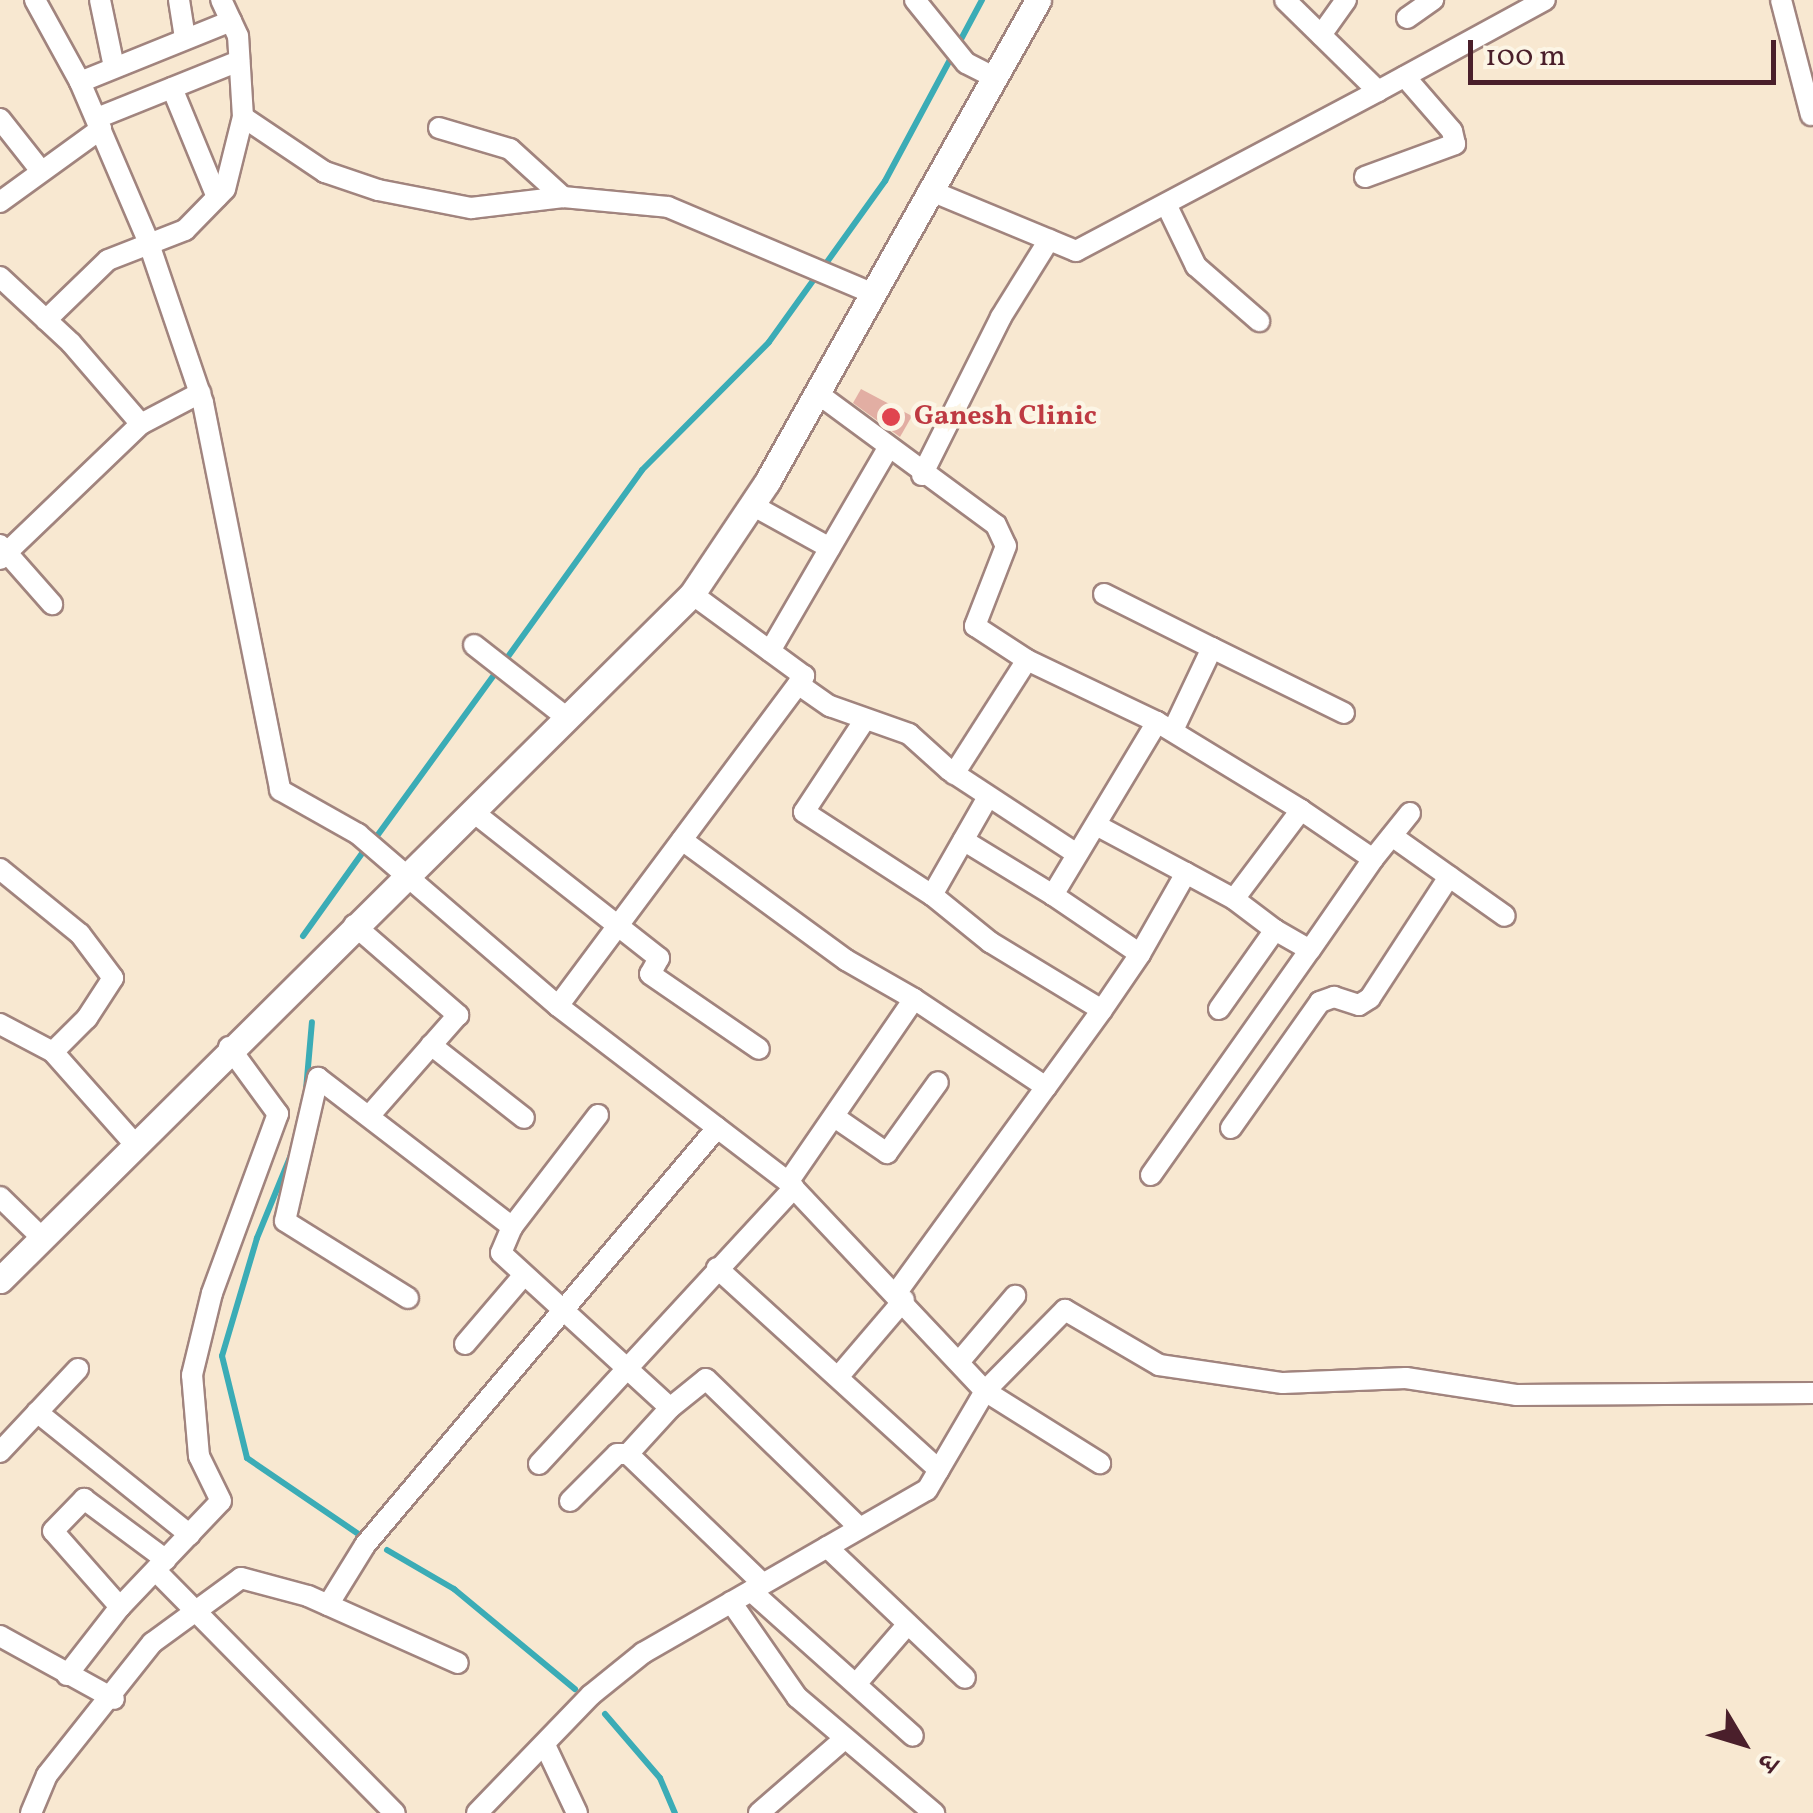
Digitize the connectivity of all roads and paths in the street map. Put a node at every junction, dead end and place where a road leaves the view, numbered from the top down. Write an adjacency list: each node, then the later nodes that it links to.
1 (35, 0): 20 (street)
2 (100, 0): 17 (street)
3 (180, 0): 15 (street)
4 (221, 0): 13 (street)
5 (915, 0): 19 (street)
6 (1038, 0): 19 (street)
7 (1286, 0): 14 (street)
8 (1346, 0): 14 (street)
9 (1433, 0): 12 (street)
10 (1780, 0): 23 (street)
11 (1530, 3): 18 (street)
12 (1408, 18)
13 (231, 22): 15 (street); 16 (street)
14 (1321, 35): 22 (street)
15 (185, 38): 17 (street)
16 (240, 62): 21 (street); 24 (street)
17 (114, 67): 20 (street)
18 (1404, 76): 22 (street); 29 (street)
19 (996, 78): 30 (street)
20 (80, 82): 26 (street)
21 (172, 88): 26 (street); 31 (street)
22 (1378, 91): 34 (street)
23 (1812, 114)
24 (243, 117): 31 (street); 32 (street)
25 (0, 119): 28 (street)
26 (99, 124): 28 (street); 36 (street)
27 (439, 128): 32 (street)
28 (41, 170): 33 (street)
29 (1364, 177)
30 (929, 190): 35 (street); 38 (street)
31 (217, 197): 36 (street)
32 (563, 197): 38 (street)
33 (0, 202)
34 (1166, 204): 35 (street); 40 (street)
35 (1049, 240): 45 (street)
36 (151, 249): 39 (street); 41 (street)
37 (0, 277): 39 (street)
38 (872, 293): 42 (street)
39 (46, 320): 43 (street)
40 (1259, 320)
41 (200, 393): 43 (street); 75 (street)
42 (817, 393): 44 (street); 46 (street)
43 (141, 424): 48 (street)
44 (888, 448): 45 (street); 47 (street)
45 (922, 474): 55 (street)
46 (752, 505): 47 (street); 49 (street)
47 (830, 548): 54 (street)
48 (2, 551): 51 (street)
49 (692, 594): 54 (street); 58 (street)
50 (1104, 594): 53 (street)
51 (52, 604)
52 (474, 646): 58 (street)
53 (1212, 648): 57 (street); 60 (street)
54 (770, 651): 56 (street)
55 (1027, 660): 60 (street); 61 (street)
56 (798, 684): 59 (street); 68 (street)
57 (1344, 714)
58 (567, 718): 64 (street)
59 (864, 722): 61 (street); 76 (street)
60 (1165, 726): 63 (street); 66 (street)
61 (954, 774): 62 (street)
62 (988, 797): 69 (street); 70 (street)
63 (1301, 810): 71 (street); 78 (street)
64 (472, 811): 75 (street); 80 (street)
65 (1410, 813): 67 (street)
66 (1096, 825): 70 (street); 73 (street)
67 (1392, 836): 71 (street); 74 (street)
68 (682, 840): 80 (street); 85 (street)
69 (963, 840): 76 (street); 77 (street)
70 (1077, 854): 77 (street)
71 (1373, 859): 83 (street)
72 (0, 869): 93 (street)
73 (1186, 872): 78 (street); 84 (street)
74 (1449, 877): 79 (street); 101 (street)
75 (403, 878): 81 (street); 86 (street)
76 (932, 895): 88 (street)
77 (1053, 895): 84 (street)
78 (1234, 899): 82 (street)
79 (1505, 916)
80 (620, 924): 86 (street); 92 (street)
81 (354, 925): 90 (street); 91 (street)
82 (1275, 930): 83 (street); 87 (street)
83 (1310, 950): 103 (street)
84 (1140, 954): 88 (street)
85 (914, 999): 95 (street); 99 (street)
86 (558, 1006): 100 (street)
87 (1219, 1008)
88 (1102, 1010): 95 (street)
89 (0, 1024): 93 (street)
90 (431, 1045): 97 (street); 98 (street)
91 (229, 1048): 102 (street); 131 (street)
92 (759, 1049)
93 (53, 1052): 102 (street)
94 (938, 1082): 99 (street)
95 (1046, 1086): 111 (street)
96 (598, 1115): 106 (street)
97 (369, 1116): 106 (street); 113 (street)
98 (524, 1118)
99 (836, 1118): 104 (street)
100 (717, 1128): 104 (street); 114 (street)
101 (1231, 1128)
102 (133, 1142): 107 (street)
103 (1150, 1174)
104 (791, 1185): 108 (street); 111 (street)
105 (0, 1197): 107 (street)
106 (512, 1227): 109 (street)
107 (39, 1235): 110 (street)
108 (717, 1268): 118 (street); 119 (street)
109 (524, 1275): 114 (street); 115 (street)
110 (0, 1280)
111 (900, 1296): 116 (street); 119 (street)
112 (1015, 1296): 116 (street)
113 (408, 1298)
114 (562, 1309): 118 (street); 136 (street)
115 (465, 1344)
116 (959, 1362): 120 (street)
117 (78, 1369): 123 (street)
118 (627, 1369): 122 (street); 127 (street)
119 (839, 1376): 128 (street)
120 (985, 1391): 121 (street); 126 (street); 128 (street)
121 (1813, 1393)
122 (670, 1408): 125 (street); 130 (street)
123 (37, 1412): 124 (street); 131 (street)
124 (0, 1452)
125 (628, 1454): 129 (street); 134 (street)
126 (1100, 1462)
127 (538, 1464)
128 (938, 1470): 130 (street)
129 (570, 1501)
130 (860, 1528): 132 (street)
131 (190, 1534): 133 (street)
132 (827, 1548): 134 (street); 139 (street)
133 (161, 1566): 137 (street); 137 (street); 138 (street)
134 (757, 1588): 135 (street); 144 (street)
135 (731, 1602): 147 (street); 148 (street)
136 (328, 1605): 138 (street); 141 (street)
137 (120, 1606): 142 (street)
138 (196, 1611): 145 (street); 151 (street)
139 (908, 1624): 143 (street); 144 (street)
140 (2, 1641): 142 (street)
141 (458, 1663)
142 (67, 1675): 145 (street)
143 (966, 1678)
144 (856, 1684): 146 (street)
145 (114, 1699): 150 (street)
146 (914, 1736)
147 (843, 1740): 149 (street); 154 (street)
148 (546, 1745): 152 (street); 153 (street)
149 (929, 1812)
150 (31, 1813)
151 (395, 1813)
152 (478, 1813)
153 (578, 1813)
154 (759, 1813)

